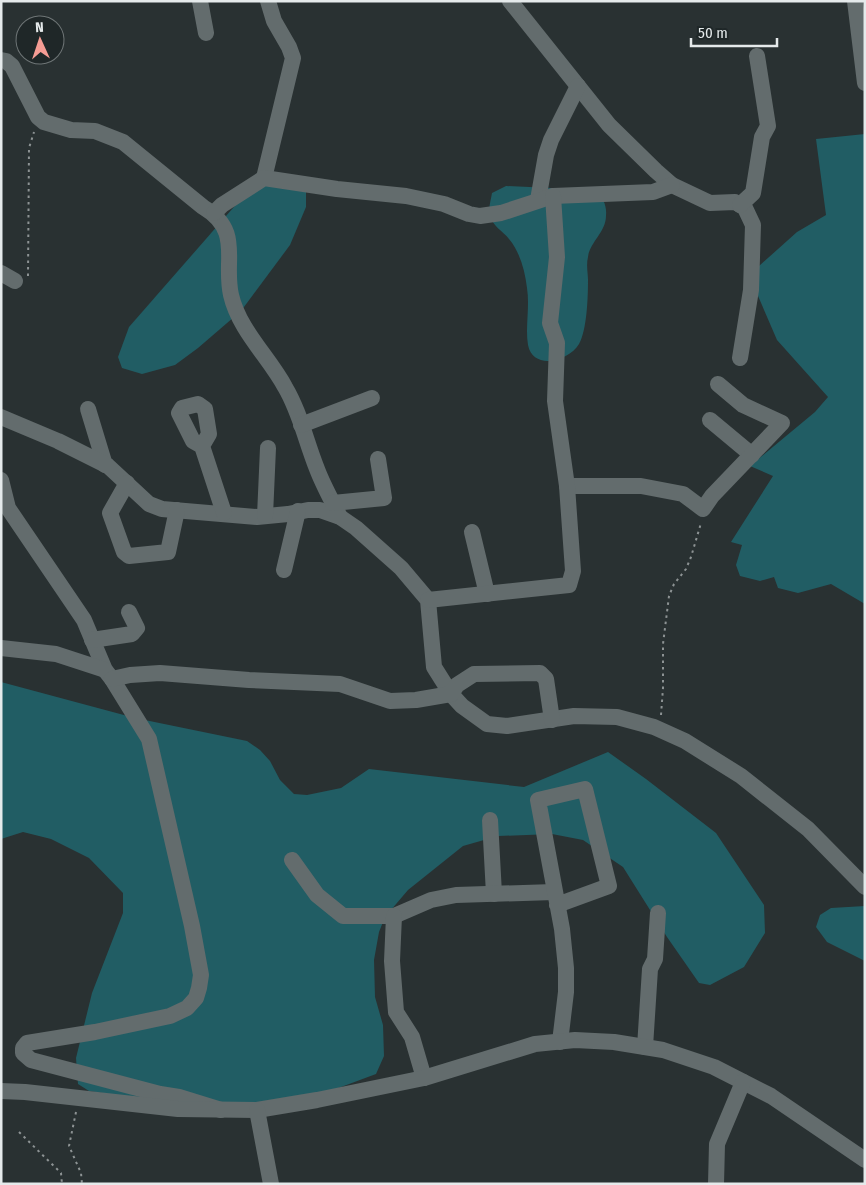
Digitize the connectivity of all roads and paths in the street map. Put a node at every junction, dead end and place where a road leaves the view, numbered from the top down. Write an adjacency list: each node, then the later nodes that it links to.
1 (200, 1): 5 (street)
2 (268, 1): 11 (street)
3 (510, 1): 9 (street)
4 (855, 1): 8 (street)
5 (206, 33)
6 (757, 56): 14 (street)
7 (1, 60): 10 (street)
8 (865, 83)
9 (578, 86): 12 (street); 13 (street)
10 (41, 119): 15 (street); 16 (path)
11 (264, 178): 13 (street); 15 (street)
12 (672, 185): 13 (street); 14 (street)
13 (546, 198): 31 (street)
14 (740, 205): 17 (street)
15 (214, 213): 23 (street)
16 (8, 277)
17 (740, 358)
18 (718, 384): 26 (street)
19 (372, 398): 23 (street)
20 (88, 408): 28 (street)
21 (1, 417): 28 (street)
22 (710, 420): 26 (street)
23 (301, 425): 34 (street)
24 (202, 446): 36 (street)
25 (268, 448): 37 (street)
26 (752, 455): 32 (street)
27 (378, 459): 34 (street)
28 (105, 464): 30 (street)
29 (1, 480): 43 (street)
30 (126, 483): 33 (street); 33 (street)
31 (567, 486): 32 (street); 40 (street)
32 (703, 509): 47 (path)
33 (177, 510): 36 (street)
34 (336, 510): 35 (street); 41 (street)
35 (298, 512): 37 (street); 39 (street)
36 (224, 514): 37 (street)
37 (265, 516)
38 (472, 532): 40 (street)
39 (284, 570)
40 (487, 594): 41 (street)
41 (428, 600): 46 (street)
42 (130, 612): 43 (street)
43 (92, 640): 45 (street)
44 (1, 648): 45 (street)
45 (108, 675): 46 (street); 62 (street)
46 (451, 694): 48 (street); 48 (street)
47 (662, 719)
48 (552, 720): 51 (street)
49 (490, 820): 52 (street)
50 (292, 860): 55 (street)
51 (865, 886)
52 (494, 894): 53 (street); 55 (street)
53 (556, 898): 53 (street); 56 (street)
54 (658, 913): 57 (street)
55 (394, 916): 58 (street)
56 (560, 1042): 57 (street); 58 (street)
57 (645, 1047): 59 (street)
58 (424, 1078): 63 (street)
59 (744, 1082): 65 (street); 69 (street)
60 (1, 1092): 61 (street)
61 (80, 1098): 62 (street); 67 (path)
62 (221, 1110): 63 (street)
63 (257, 1110): 68 (street)
64 (19, 1132): 66 (path)
65 (865, 1160)
66 (62, 1184)
67 (82, 1184)
68 (271, 1184)
69 (716, 1184)

